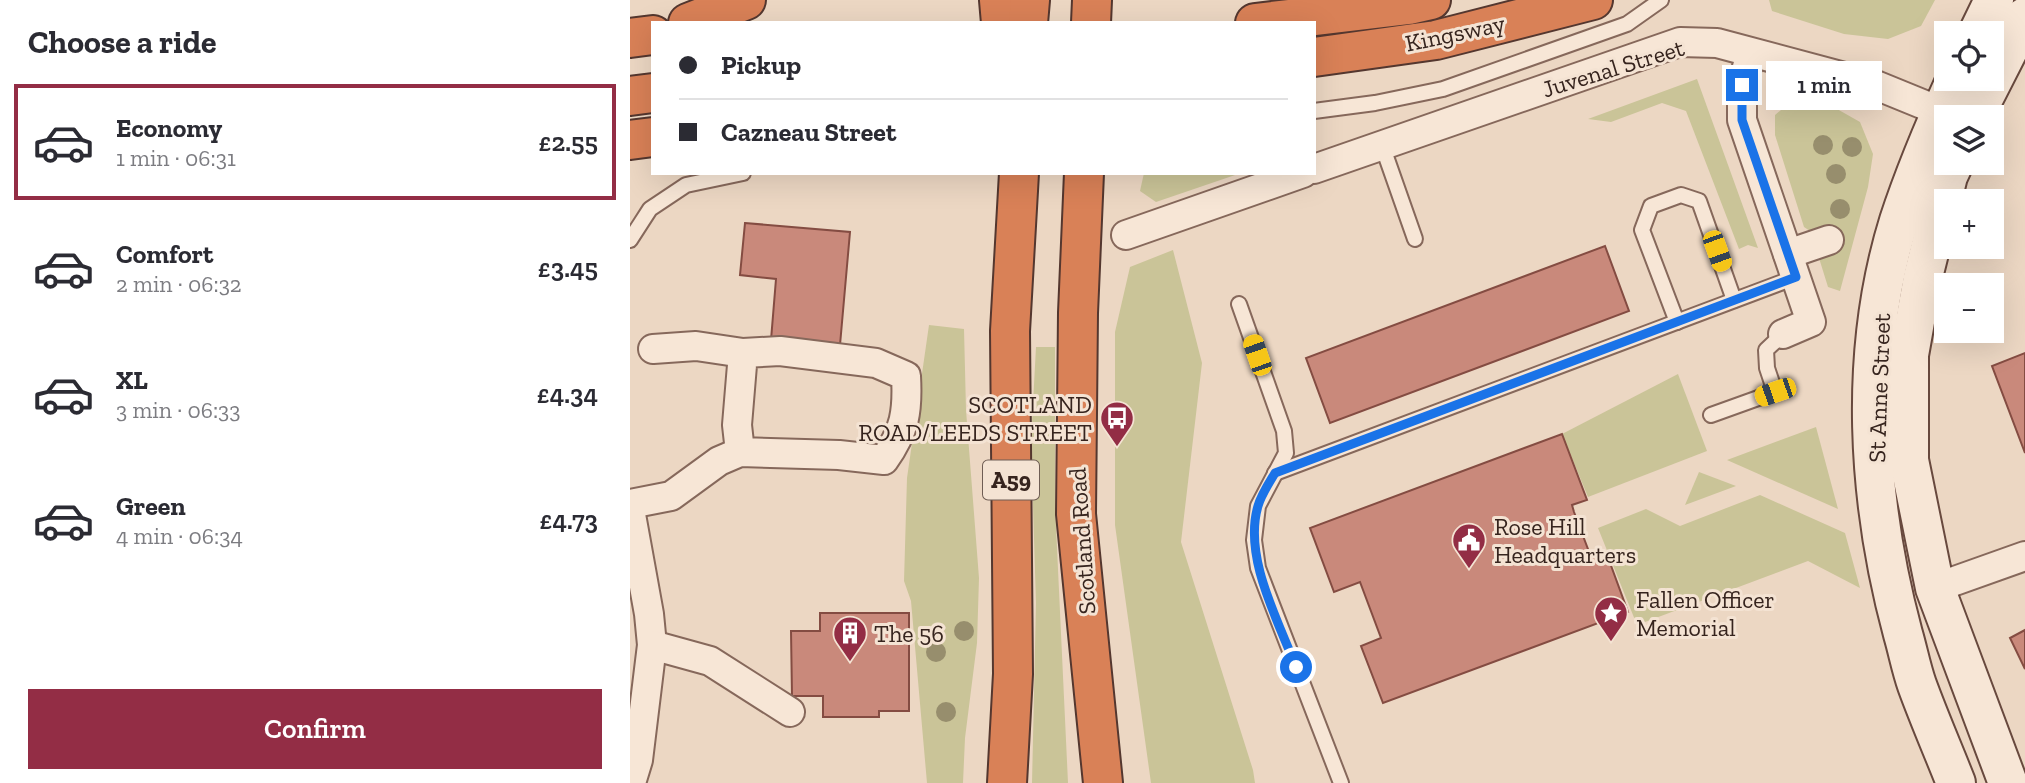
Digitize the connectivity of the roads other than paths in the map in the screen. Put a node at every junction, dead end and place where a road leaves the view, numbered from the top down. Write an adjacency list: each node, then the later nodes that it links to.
1 (746, 0): 9 (highway)
2 (999, 0): 10 (highway)
3 (1030, 0): 11 (highway)
4 (1431, 0): 12 (highway, Kingsway)
5 (1593, 0): 17 (highway, Kingsway)
6 (1661, 0): 22 (lane)
7 (1994, 0): 13 (main road)
8 (2025, 17): 21 (main road, St Anne Street)
9 (693, 21)
10 (1001, 21)
11 (1028, 21)
12 (1272, 21)
13 (1984, 21)
14 (651, 35): 15 (highway)
15 (630, 38)
16 (1751, 53): 20 (street, Juvenal Street); 26 (street, Juvenal Street); 37 (street)
17 (1316, 57)
18 (651, 93): 19 (highway)
19 (630, 96)
20 (1952, 105)
21 (1957, 105)
22 (1316, 111)
23 (1934, 134): 57 (main road, St Anne Street)
24 (651, 137): 25 (highway)
25 (630, 140)
26 (1382, 145): 27 (street, Juvenal Street); 34 (lane)
27 (1316, 168)
28 (734, 175): 35 (lane)
29 (1019, 175): 54 (highway, A59)
30 (1084, 175): 55 (highway, Scotland Road)
31 (1297, 175): 33 (street)
32 (1948, 175): 49 (main road, St Anne Street)
33 (1126, 235)
34 (1415, 239)
35 (630, 240)
36 (1829, 240): 37 (street)
37 (1792, 265): 38 (lane); 41 (street)
38 (1734, 300): 40 (lane); 40 (lane)
39 (1239, 304): 46 (lane)
40 (1677, 322): 46 (lane)
41 (1783, 334): 44 (lane)
42 (653, 349): 43 (street)
43 (743, 353): 45 (street); 45 (street)
44 (1711, 415)
45 (740, 452): 47 (street)
46 (1275, 473): 56 (lane)
47 (630, 506): 50 (street)
48 (2025, 556): 49 (street)
49 (1935, 588): 58 (main road, St Anne Street)
50 (640, 617): 51 (street)
51 (652, 645): 52 (street); 53 (street)
52 (790, 712)
53 (631, 783)
54 (1007, 783)
55 (1103, 783)
56 (1341, 783)
57 (1956, 783)
58 (2008, 783)

